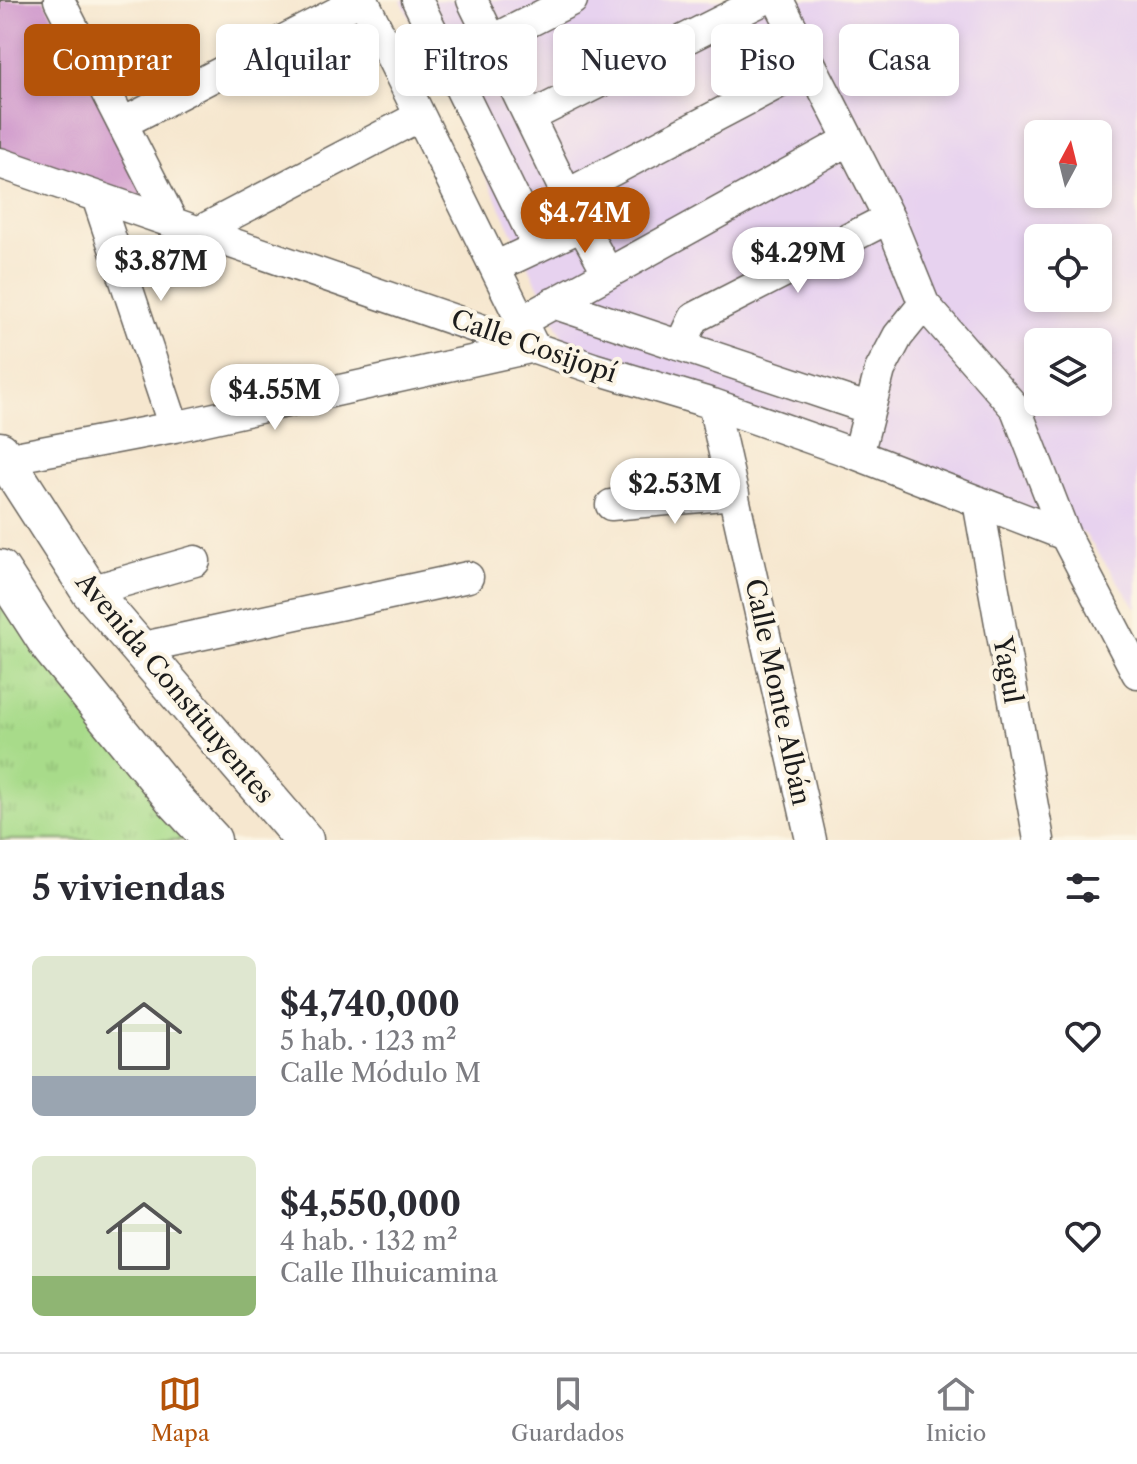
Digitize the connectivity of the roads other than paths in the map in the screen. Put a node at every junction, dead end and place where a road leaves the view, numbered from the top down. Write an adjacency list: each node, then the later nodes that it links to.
1 (59, 0): 16 (street)
2 (362, 0): 14 (street); 16 (street)
3 (417, 0): 24 (street)
4 (472, 0): 8 (street)
5 (572, 0): 9 (street)
6 (763, 0): 15 (street)
7 (778, 0): 10 (street)
8 (485, 24)
9 (525, 24)
10 (790, 24)
11 (823, 89): 17 (street)
12 (520, 96): 15 (street)
13 (754, 96): 19 (street)
14 (420, 116): 23 (street); 25 (street)
15 (530, 117): 19 (street)
16 (123, 123): 23 (street)
17 (849, 140): 21 (street); 26 (street)
18 (0, 163): 20 (street, Calle Cosijopí)
19 (566, 195): 22 (street)
20 (97, 197): 23 (street, Calle Cosijopí); 33 (street)
21 (889, 218): 28 (street); 30 (street)
22 (582, 226): 24 (street); 26 (street)
23 (185, 227): 29 (street, Calle Cosijopí)
24 (538, 247): 25 (street)
25 (495, 267): 29 (street)
26 (608, 273): 27 (street)
27 (553, 303): 29 (street); 30 (street)
28 (924, 304): 32 (street); 39 (street)
29 (527, 334): 31 (street, Calle Cosijopí); 33 (street)
30 (681, 346): 32 (street)
31 (713, 404): 35 (street, Calle Cosijopí); 36 (street, Calle Monte Albán)
32 (870, 409): 35 (street)
33 (174, 427): 34 (street)
34 (2, 455): 43 (main road, Avenida Constituyentes)
35 (858, 455): 37 (street, Calle Cosijopí)
36 (734, 494): 38 (street); 48 (street, Calle Monte Albán)
37 (978, 501): 39 (street, Calle Cosijopí); 49 (street, Yagul)
38 (611, 505)
39 (1065, 535): 45 (street)
40 (195, 561): 43 (street)
41 (0, 569): 46 (main road)
42 (468, 577): 44 (street)
43 (90, 591): 44 (main road, Avenida Constituyentes)
44 (139, 648): 47 (main road, Avenida Constituyentes)
45 (1137, 673)
46 (212, 840)
47 (304, 840)
48 (811, 840)
49 (1039, 840)

